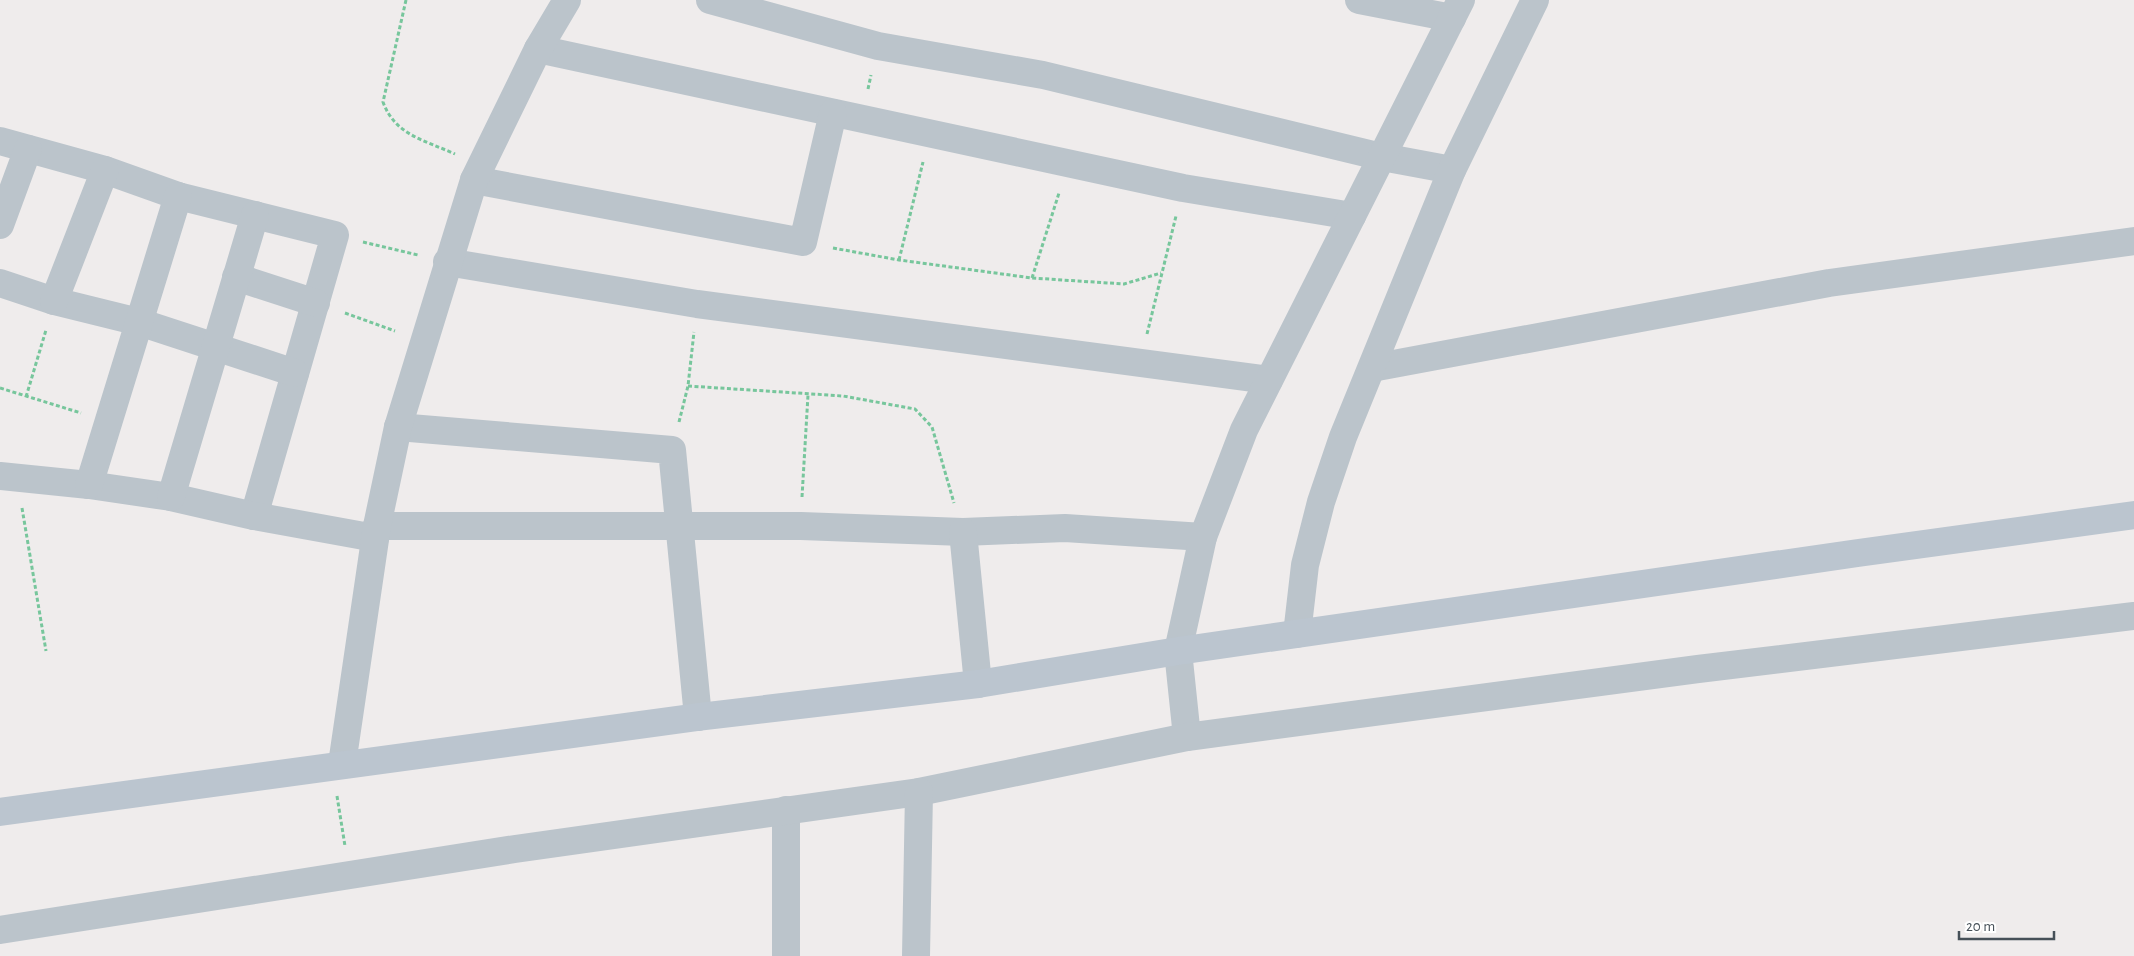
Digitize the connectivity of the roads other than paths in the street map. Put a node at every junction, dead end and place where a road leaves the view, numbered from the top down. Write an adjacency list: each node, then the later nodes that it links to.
1 (567, 0): 6 (street)
2 (710, 0): 10 (street)
3 (1359, 0): 5 (street)
4 (1536, 0): 12 (street)
5 (1457, 9): 10 (street)
6 (538, 49): 7 (street); 13 (street)
7 (833, 113): 13 (street); 16 (street)
8 (0, 141): 9 (street)
9 (28, 149): 11 (street); 17 (street)
10 (1382, 157): 12 (street); 16 (street)
11 (105, 170): 14 (street); 22 (street)
12 (1452, 170): 26 (street)
13 (477, 173): 19 (street)
14 (178, 196): 15 (street); 24 (street)
15 (255, 215): 20 (street); 23 (street)
16 (1352, 216): 28 (street)
17 (0, 225)
18 (2134, 241): 26 (street)
19 (448, 262): 28 (street); 29 (street)
20 (236, 277): 23 (street); 25 (street)
21 (0, 283): 22 (street)
22 (54, 300): 24 (street)
23 (316, 303): 27 (street)
24 (139, 322): 25 (street); 31 (street)
25 (216, 346): 27 (street); 32 (street)
26 (1372, 368): 40 (street)
27 (295, 372): 34 (street)
28 (1268, 380): 38 (street)
29 (398, 426): 35 (street); 36 (street)
30 (8, 477): 31 (street)
31 (89, 485): 32 (street)
32 (171, 497): 34 (street)
33 (2134, 515): 40 (street)
34 (254, 516): 36 (street)
35 (681, 525): 36 (street); 37 (street); 43 (street)
36 (376, 532): 45 (street)
37 (963, 532): 38 (street); 42 (street)
38 (1203, 537): 41 (street)
39 (2134, 616): 44 (street)
40 (1297, 634): 41 (street)
41 (1179, 662): 42 (street); 44 (street)
42 (978, 684): 43 (street)
43 (698, 717): 45 (street)
44 (1185, 725): 46 (street)
45 (342, 764): 48 (street)
46 (919, 792): 47 (street); 51 (street)
47 (786, 810): 49 (street); 50 (street)
48 (0, 812)
49 (0, 930)
50 (786, 956)
51 (916, 956)

